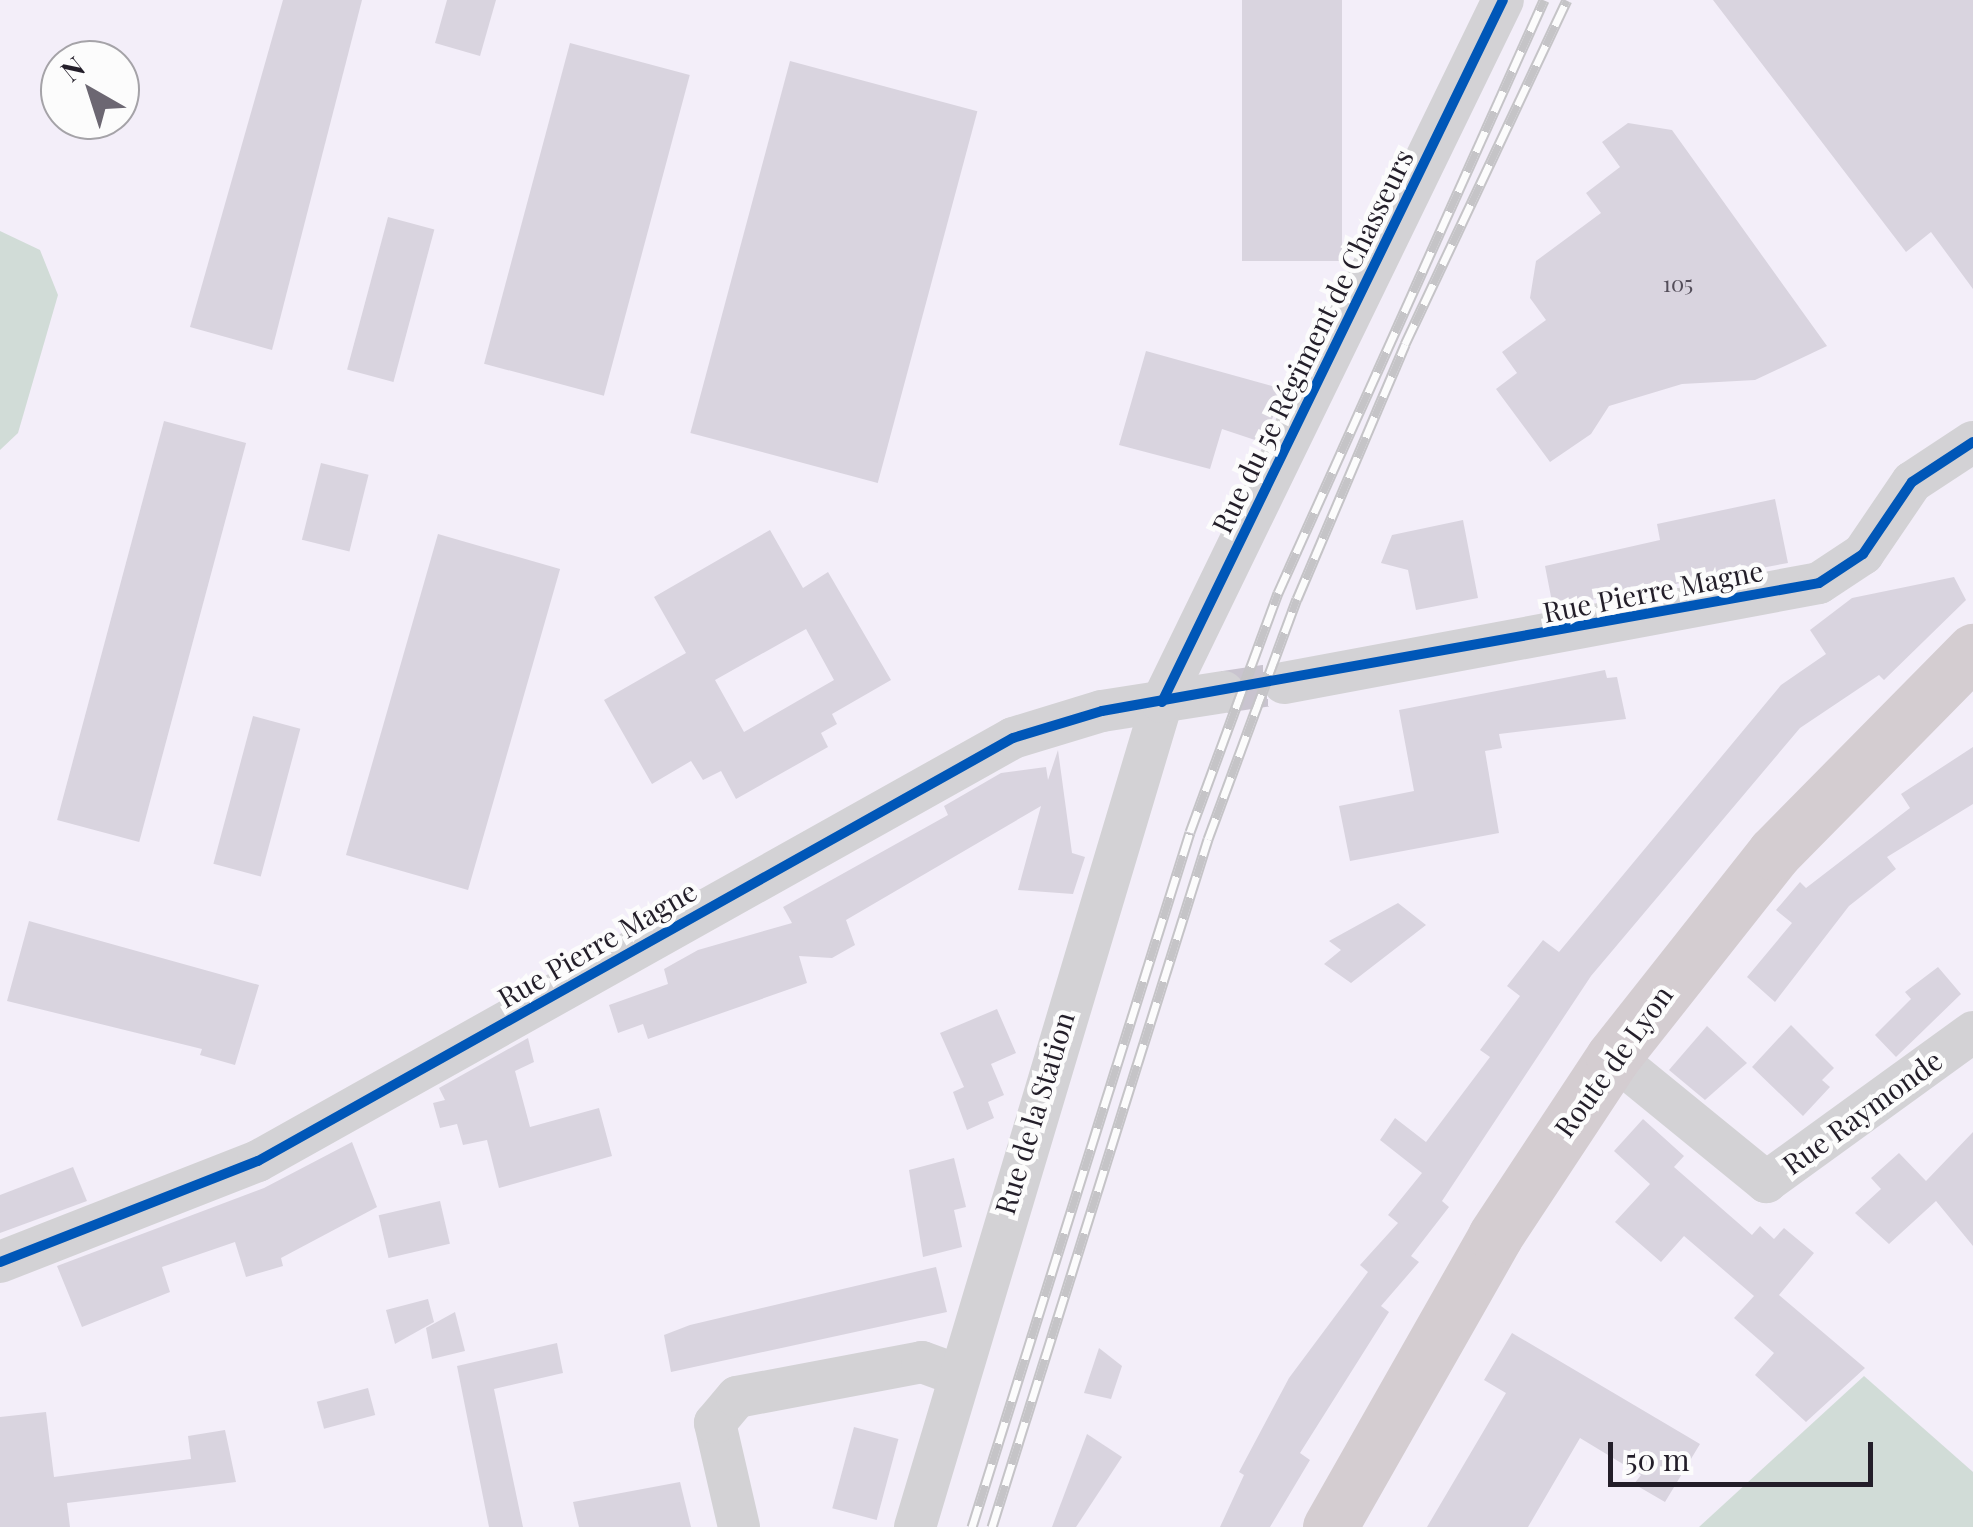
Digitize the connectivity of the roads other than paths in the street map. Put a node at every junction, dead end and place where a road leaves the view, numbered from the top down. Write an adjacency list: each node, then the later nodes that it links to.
1 (1503, 0): 6 (street, Rue du 5e Régiment de Chasseurs)
2 (1973, 442): 4 (street, Rue Pierre Magne)
3 (1973, 652): 8 (main road, Route de Lyon)
4 (1284, 683)
5 (1224, 692): 6 (street, Rue Pierre Magne)
6 (1162, 702): 9 (street, Rue Pierre Magne); 10 (street, Rue de la Station)
7 (1973, 1032): 8 (street, Rue Raymonde)
8 (1612, 1057): 13 (main road, Route de Lyon)
9 (0, 1262)
10 (955, 1374): 11 (street); 12 (street, Rue de la Station)
11 (739, 1527)
12 (915, 1527)
13 (1330, 1527)

